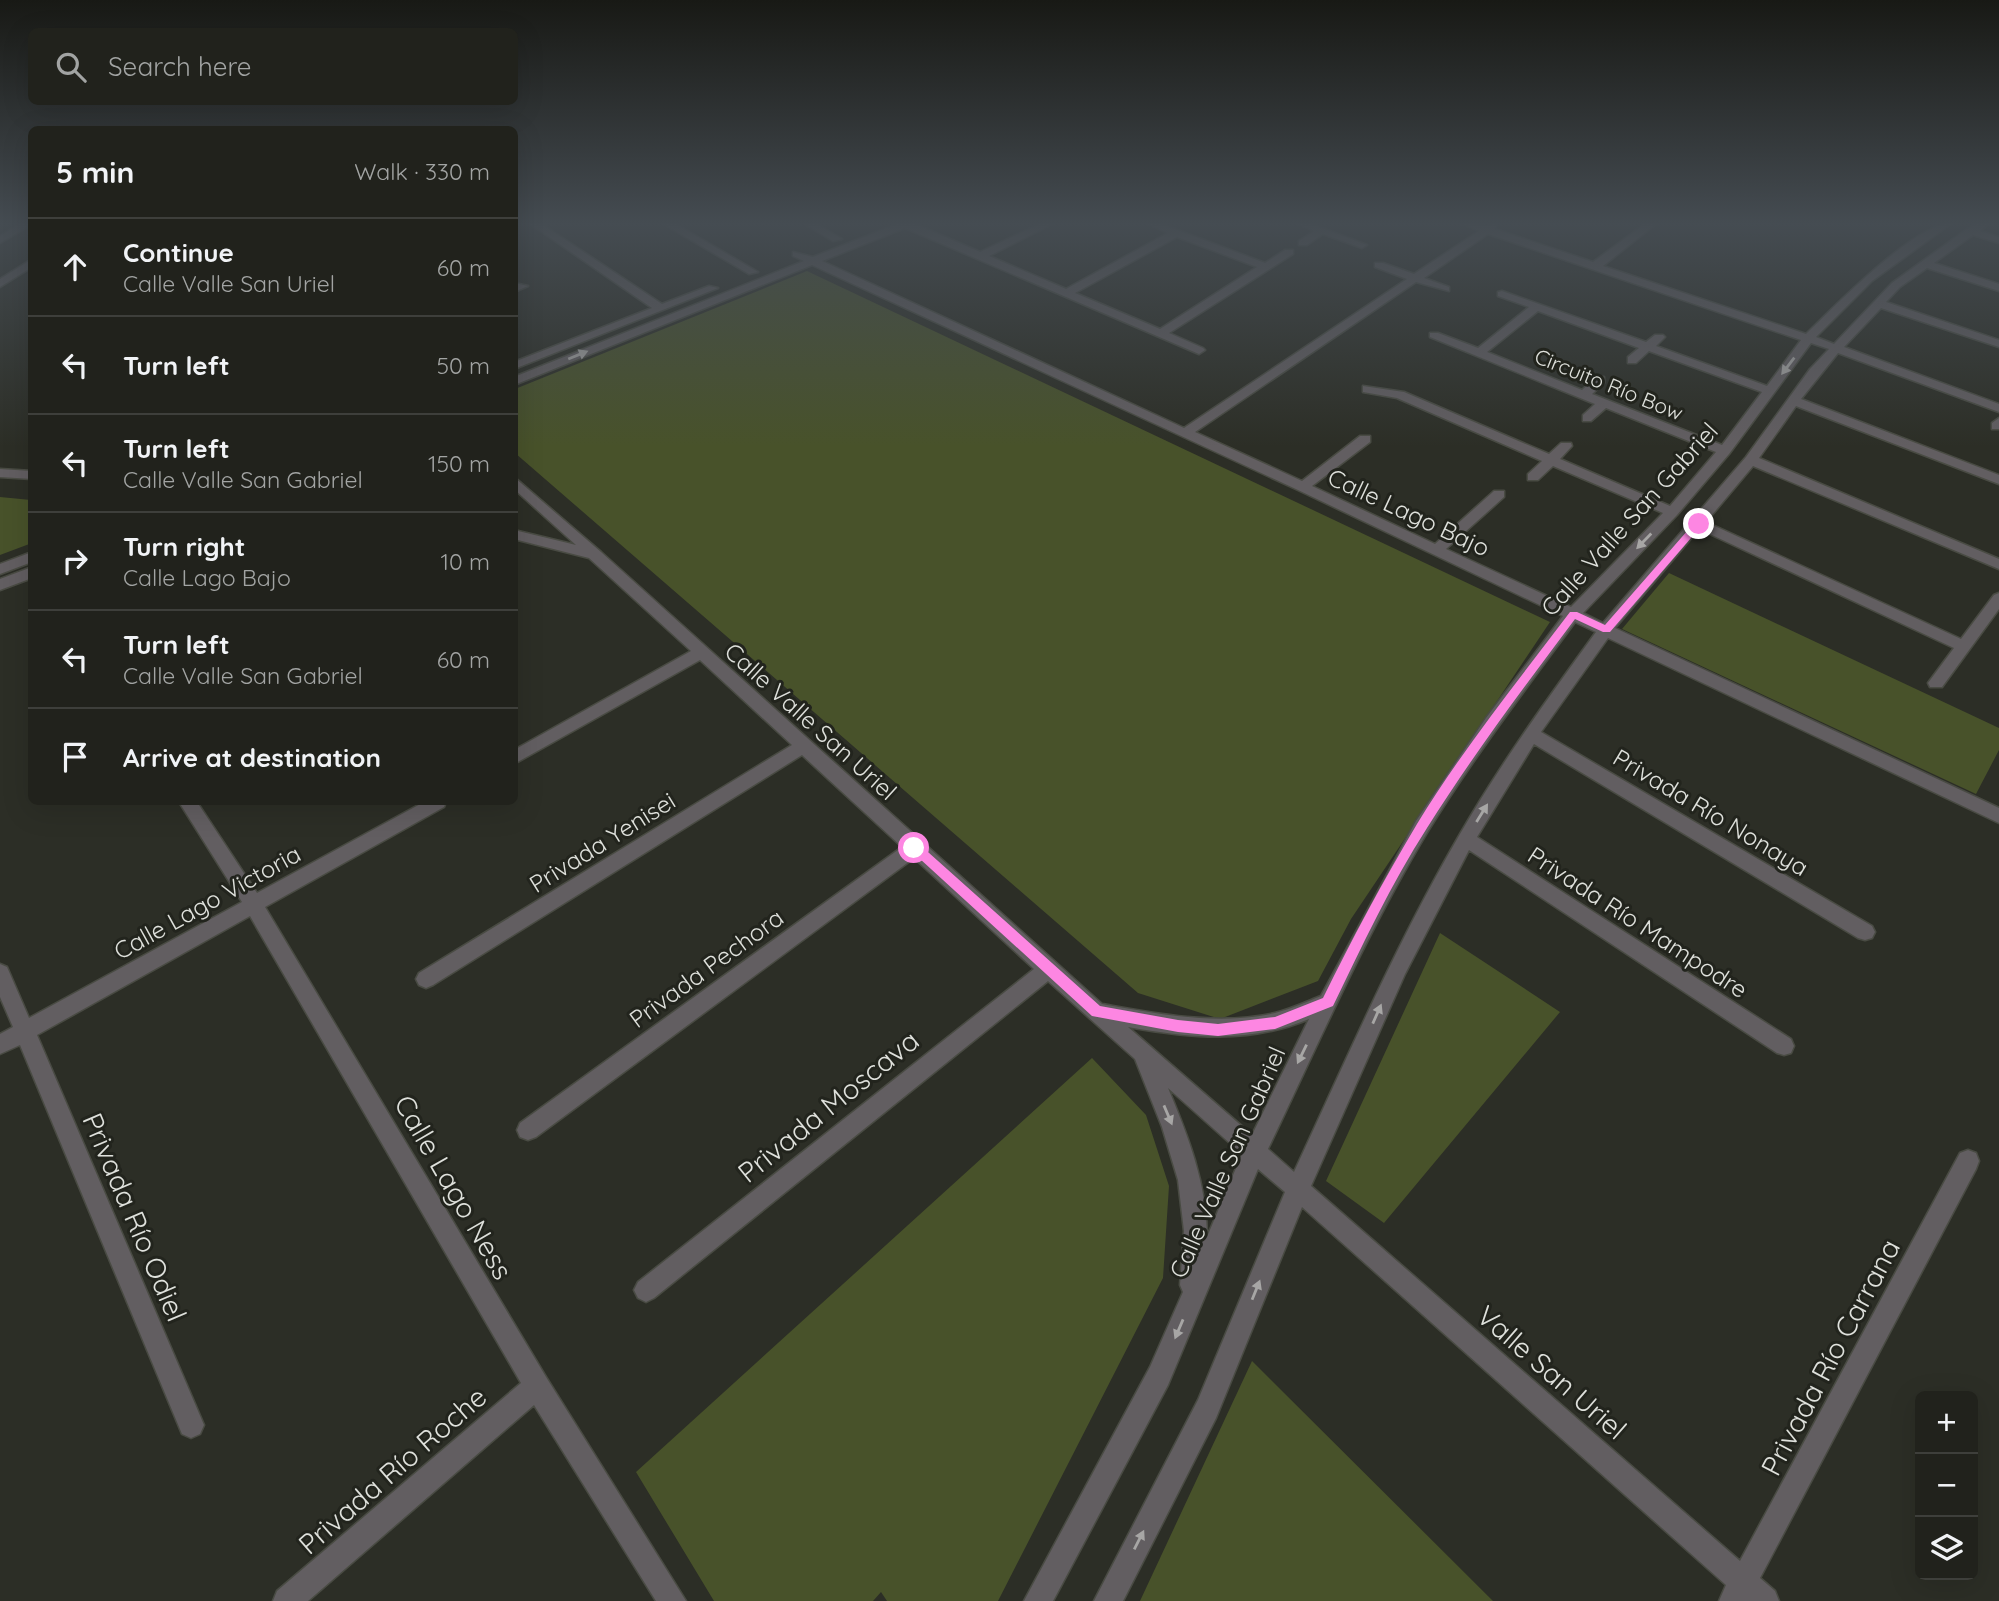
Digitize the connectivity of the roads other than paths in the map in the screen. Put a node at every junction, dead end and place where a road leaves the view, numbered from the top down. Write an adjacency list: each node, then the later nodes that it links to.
1 (645, 298): 15 (street)
2 (687, 298): 15 (street)
3 (719, 298): 28 (street, one-way to 3)
4 (893, 298): 37 (street, Calle Lago Bajo)
5 (1078, 298): 17 (street)
6 (1217, 298): 17 (street)
7 (1387, 298): 37 (street)
8 (1512, 298): 14 (street, Circuito Río Bow)
9 (1685, 298): 12 (street)
10 (1851, 298): 20 (street, Calle Valle San Gabriel)
11 (1883, 298): 13 (street)
12 (1701, 303): 16 (street); 20 (street)
13 (1877, 303): 21 (street); 23 (street)
14 (1536, 307): 22 (street, Circuito Río Bow); 25 (street, Circuito Río Bow)
15 (660, 308): 27 (street)
16 (1689, 313)
17 (1160, 334): 24 (street)
18 (1434, 335): 25 (street, Circuito Río Bow)
19 (1659, 337): 22 (street)
20 (1808, 338): 23 (street); 31 (street, Calle Valle San Gabriel, one-way to 31)
21 (1999, 344)
22 (1645, 348): 26 (street); 31 (street, Circuito Río Bow)
23 (1836, 348): 33 (street); 35 (street)
24 (1199, 350)
25 (1479, 353): 32 (street, Circuito Río Bow)
26 (1632, 360)
27 (518, 364)
28 (518, 379)
29 (1600, 380): 32 (street)
30 (1367, 389): 42 (street)
31 (1769, 391): 40 (street, Calle Valle San Gabriel)
32 (1584, 395): 34 (street, Circuito Río Bow)
33 (1793, 400): 41 (street); 46 (street)
34 (1604, 402): 36 (street); 40 (street, Circuito Río Bow)
35 (1999, 408)
36 (1587, 418)
37 (1185, 433): 48 (street, Calle Lago Bajo)
38 (1365, 439): 48 (street)
39 (1566, 446): 42 (street)
40 (1724, 451): 50 (street, Calle Valle San Gabriel)
41 (1751, 460): 51 (street); 57 (street)
42 (1552, 461): 45 (street); 50 (street)
43 (0, 473): 44 (street)
44 (28, 475)
45 (1533, 477)
46 (1999, 480)
47 (518, 485): 54 (street, Calle Valle San Uriel)
48 (1303, 487): 53 (street, Calle Lago Bajo)
49 (1499, 494): 53 (street)
50 (1672, 512): 61 (street, Calle Valle San Gabriel, one-way to 61)
51 (1699, 524): 62 (street); 63 (street)
52 (518, 535): 54 (street)
53 (1437, 550): 61 (street, Calle Lago Bajo)
54 (598, 556): 64 (street, Calle Valle San Uriel)
55 (28, 563): 58 (street)
56 (28, 564): 59 (street)
57 (1999, 564)
58 (0, 569)
59 (0, 585)
60 (1996, 607): 63 (street)
61 (1573, 614): 62 (street, Calle Lago Bajo); 79 (street, Calle Valle San Gabriel)
62 (1606, 629): 66 (street); 71 (street, Calle Lago Bajo)
63 (1963, 646): 65 (street)
64 (700, 653): 67 (street, Calle Valle San Uriel); 68 (street)
65 (1936, 683)
66 (1531, 734): 72 (street, one-way to 66); 75 (street, Privada Río Nonaya)
67 (803, 747): 73 (street, Calle Valle San Uriel); 78 (street, Privada Yenisei)
68 (518, 756)
69 (190, 805): 74 (street, Calle Lago Ness)
70 (433, 805): 74 (street, Calle Lago Victoria)
71 (1999, 816)
72 (1466, 839): 83 (street, Privada Río Mampodre); 88 (street, one-way to 72)
73 (914, 848): 76 (street, Calle Valle San Uriel); 85 (street, Privada Pechora)
74 (254, 905): 81 (street, Calle Lago Victoria); 91 (street, Calle Lago Ness)
75 (1865, 932)
76 (1048, 969): 80 (street, Calle Valle San Uriel); 89 (street, Privada Moscava)
77 (0, 973): 81 (street, Privada Río Odiel)
78 (426, 979)
79 (1328, 1002): 80 (street); 86 (street, Calle Valle San Gabriel, one-way to 86)
80 (1096, 1012): 84 (street, Calle Valle San Uriel)
81 (24, 1032): 82 (street, Calle Lago Victoria); 92 (street, Privada Río Odiel)
82 (0, 1045)
83 (1784, 1046)
84 (1142, 1052): 86 (street, Calle Valle San Uriel); 90 (street, one-way to 90)
85 (528, 1130)
86 (1254, 1153): 88 (street, Calle Valle San Uriel); 90 (street, Calle Valle San Gabriel)
87 (1968, 1161): 93 (street, Privada Río Carrana)
88 (1297, 1191): 93 (street, Valle San Uriel); 97 (street, one-way to 88)
89 (646, 1290)
90 (1191, 1301): 96 (street, Calle Valle San Gabriel, one-way to 96)
91 (537, 1386): 94 (street, Privada Río Roche); 95 (street, Calle Lago Ness)
92 (191, 1425)
93 (1738, 1591): 98 (street, Valle San Uriel)
94 (287, 1601)
95 (672, 1601)
96 (1038, 1601)
97 (1108, 1601)
98 (1766, 1601)

